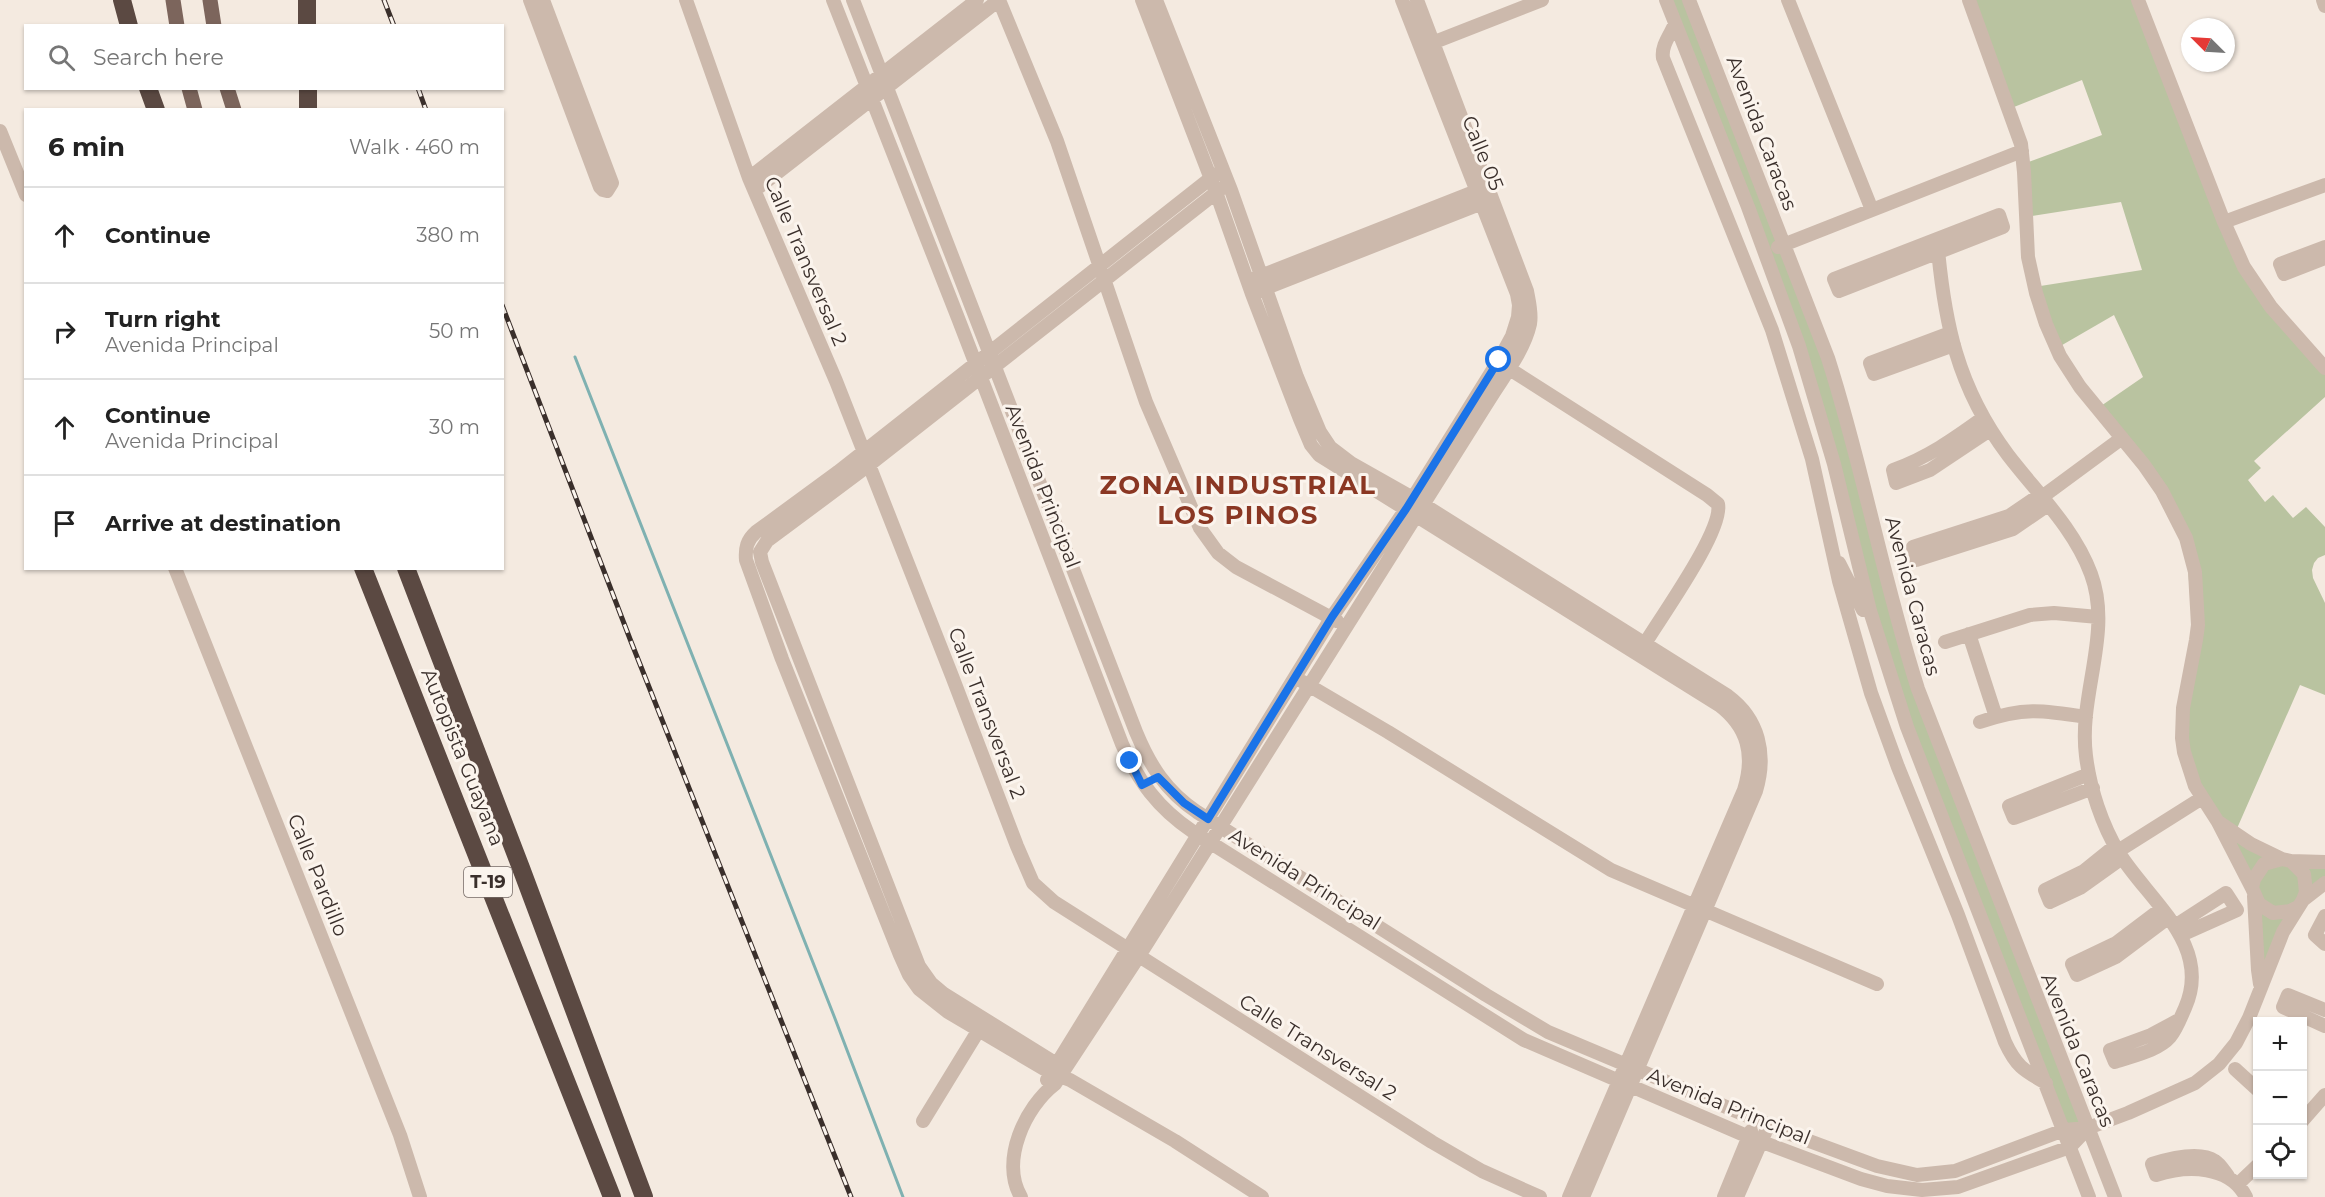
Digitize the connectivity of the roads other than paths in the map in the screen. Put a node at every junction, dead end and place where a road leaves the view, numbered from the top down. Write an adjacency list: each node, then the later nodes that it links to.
1 (123, 0): 24 (highway)
2 (173, 0): 25 (main road)
3 (210, 0): 26 (main road)
4 (307, 0): 27 (highway)
5 (530, 0): 6 (street)
6 (543, 0)
7 (686, 0): 49 (street, Calle Transversal 2)
8 (833, 0): 31 (street, Avenida Principal)
9 (853, 0): 30 (street, Avenida Principal)
10 (977, 0): 30 (street)
11 (999, 0): 32 (street); 61 (street)
12 (1142, 0): 47 (street)
13 (1156, 0): 46 (street)
14 (1402, 0): 29 (street, Calle 05)
15 (1417, 0): 29 (street, Calle 05)
16 (1542, 0): 29 (street)
17 (1689, 0): 56 (street, Avenida Caracas)
18 (1788, 0): 54 (street)
19 (1969, 0): 45 (street)
20 (2138, 0): 55 (street)
21 (2323, 0): 23 (street)
22 (1666, 3): 28 (street, Avenida Caracas)
23 (2325, 6)
24 (128, 22)
25 (177, 24)
26 (214, 24)
27 (307, 24)
28 (1675, 24): 59 (street, Avenida Caracas); 77 (street)
29 (1427, 45): 53 (street, Calle 05)
30 (882, 74): 31 (street); 32 (street, Avenida Principal)
31 (867, 86): 37 (street, Avenida Principal); 42 (street)
32 (887, 88): 37 (street); 66 (street, Avenida Principal)
33 (149, 90): 38 (highway)
34 (190, 90): 39 (main road)
35 (228, 90): 40 (main road)
36 (308, 90): 41 (highway)
37 (872, 99): 44 (street); 67 (street, Avenida Principal)
38 (155, 108)
39 (194, 108)
40 (233, 108)
41 (308, 108)
42 (815, 126): 44 (street); 49 (street)
43 (0, 130): 51 (street)
44 (822, 139): 49 (street)
45 (2022, 151): 54 (street); 74 (street)
46 (1223, 169): 47 (street); 48 (street)
47 (1211, 178): 52 (street); 61 (street)
48 (1228, 183): 52 (street); 63 (street)
49 (752, 184): 76 (street, Calle Transversal 2)
50 (2325, 185): 55 (street)
51 (24, 190)
52 (1216, 192): 62 (street); 63 (street)
53 (1485, 195): 63 (street); 64 (street, Calle 05)
54 (1872, 210): 56 (street)
55 (2224, 222): 68 (street)
56 (1785, 244): 59 (street); 147 (street, Avenida Caracas)
57 (1937, 246): 57 (street); 65 (street)
58 (2325, 247): 60 (street)
59 (1765, 252): 72 (street, Avenida Caracas)
60 (2325, 258)
61 (1099, 266): 62 (street); 66 (street)
62 (1105, 280): 69 (street); 90 (street)
63 (1256, 285): 80 (street)
64 (1523, 323): 70 (street); 75 (street)
65 (1952, 339): 65 (street); 73 (street)
66 (990, 353): 67 (street); 69 (street, Avenida Principal)
67 (976, 364): 71 (street, Avenida Principal); 76 (street)
68 (2324, 364)
69 (995, 367): 71 (street); 101 (street, Avenida Principal)
70 (1508, 368): 75 (street); 95 (street)
71 (981, 378): 78 (street); 102 (street, Avenida Principal)
72 (1815, 396): 77 (street); 94 (street, Avenida Caracas)
73 (1987, 424): 73 (street); 79 (street)
74 (2122, 438): 79 (street); 107 (street)
75 (1457, 439): 80 (street)
76 (864, 452): 78 (street, Calle Transversal 2); 81 (street)
77 (1812, 459): 83 (street)
78 (869, 465): 82 (street); 126 (street, Calle Transversal 2)
79 (2043, 499): 79 (street); 89 (street)
80 (1414, 507): 90 (street); 91 (street); 95 (street)
81 (747, 543): 82 (street); 88 (street)
82 (760, 552): 87 (street)
83 (1834, 554): 94 (street); 140 (street)
84 (176, 570): 154 (street, Calle Pardillo)
85 (364, 570): 155 (highway, Autopista Guayana / T-19)
86 (407, 570): 156 (highway, Autopista Guayana / T-19)
87 (778, 605): 88 (street); 108 (street)
88 (764, 612): 109 (street)
89 (2098, 616): 92 (street); 99 (street)
90 (1332, 617): 91 (street); 96 (street)
91 (1346, 628): 97 (street)
92 (1969, 634): 93 (street); 98 (street)
93 (1944, 642)
94 (1882, 648): 140 (street, Avenida Caracas)
95 (1642, 649): 122 (street)
96 (1295, 678): 97 (street); 110 (street)
97 (1310, 685): 112 (street); 122 (street)
98 (1996, 717): 99 (street); 100 (street)
99 (2086, 717): 103 (street)
100 (1980, 722)
101 (1148, 759): 102 (street); 104 (street, Avenida Principal)
102 (1133, 768): 105 (street, Avenida Principal)
103 (2089, 774): 106 (street); 106 (street)
104 (1158, 777): 105 (street); 110 (street, Avenida Principal)
105 (1142, 785): 113 (street, Avenida Principal)
106 (2093, 788): 115 (street)
107 (2202, 798): 111 (street); 115 (street)
108 (855, 802): 109 (street); 120 (street)
109 (842, 808): 120 (street)
110 (1208, 819): 112 (street, Avenida Principal); 113 (street)
111 (2218, 822): 116 (street); 119 (street)
112 (1220, 827): 114 (street); 129 (street, Avenida Principal)
113 (1198, 835): 114 (street, Avenida Principal); 126 (street)
114 (1210, 842): 126 (street); 130 (street, Avenida Principal)
115 (2118, 852): 115 (street); 124 (street)
116 (2286, 860): 117 (street); 119 (street); 121 (street)
117 (2325, 862)
118 (2325, 883): 121 (street)
119 (2253, 892): 121 (street); 128 (street)
120 (886, 901): 134 (street)
121 (2300, 903): 128 (street)
122 (1700, 909): 127 (street); 137 (street)
123 (2325, 916): 125 (street)
124 (2171, 922): 124 (street); 133 (street)
125 (2325, 944)
126 (1133, 952): 139 (street); 159 (street, Calle Transversal 2)
127 (1877, 984)
128 (2261, 986): 147 (street)
129 (1474, 988): 130 (street); 132 (street, Avenida Principal)
130 (1464, 1003): 136 (street, Avenida Principal)
131 (2325, 1010): 135 (street)
132 (1512, 1012): 136 (street); 137 (street, Avenida Principal)
133 (2177, 1021)
134 (982, 1025): 139 (street); 145 (street)
135 (2325, 1026)
136 (1503, 1027): 141 (street, Avenida Principal)
137 (1632, 1068): 141 (street); 146 (street, Avenida Principal)
138 (2235, 1069): 142 (street)
139 (1060, 1072): 157 (street); 158 (street)
140 (2046, 1083): 148 (street, Avenida Caracas)
141 (1624, 1085): 149 (street, Avenida Principal); 160 (street); 161 (street)
142 (2253, 1085)
143 (2325, 1095): 144 (street)
144 (2307, 1115)
145 (923, 1121)
146 (1761, 1123): 149 (street); 152 (street, Avenida Principal)
147 (2088, 1128): 148 (street, Avenida Principal); 150 (street); 165 (street, Avenida Caracas)
148 (2064, 1130): 150 (street, Avenida Caracas); 152 (street, Avenida Principal)
149 (1755, 1139): 153 (street, Avenida Principal); 162 (street); 163 (street)
150 (2070, 1147): 153 (street, Avenida Principal); 164 (street, Avenida Caracas)
151 (2253, 1168): 166 (street)
152 (1921, 1175): 153 (street)
153 (1924, 1194)
154 (420, 1197)
155 (612, 1197)
156 (644, 1197)
157 (1021, 1197)
158 (1262, 1197)
159 (1540, 1197)
160 (1569, 1197)
161 (1583, 1197)
162 (1724, 1197)
163 (1737, 1197)
164 (2089, 1197)
165 (2115, 1197)
166 (2246, 1197)

